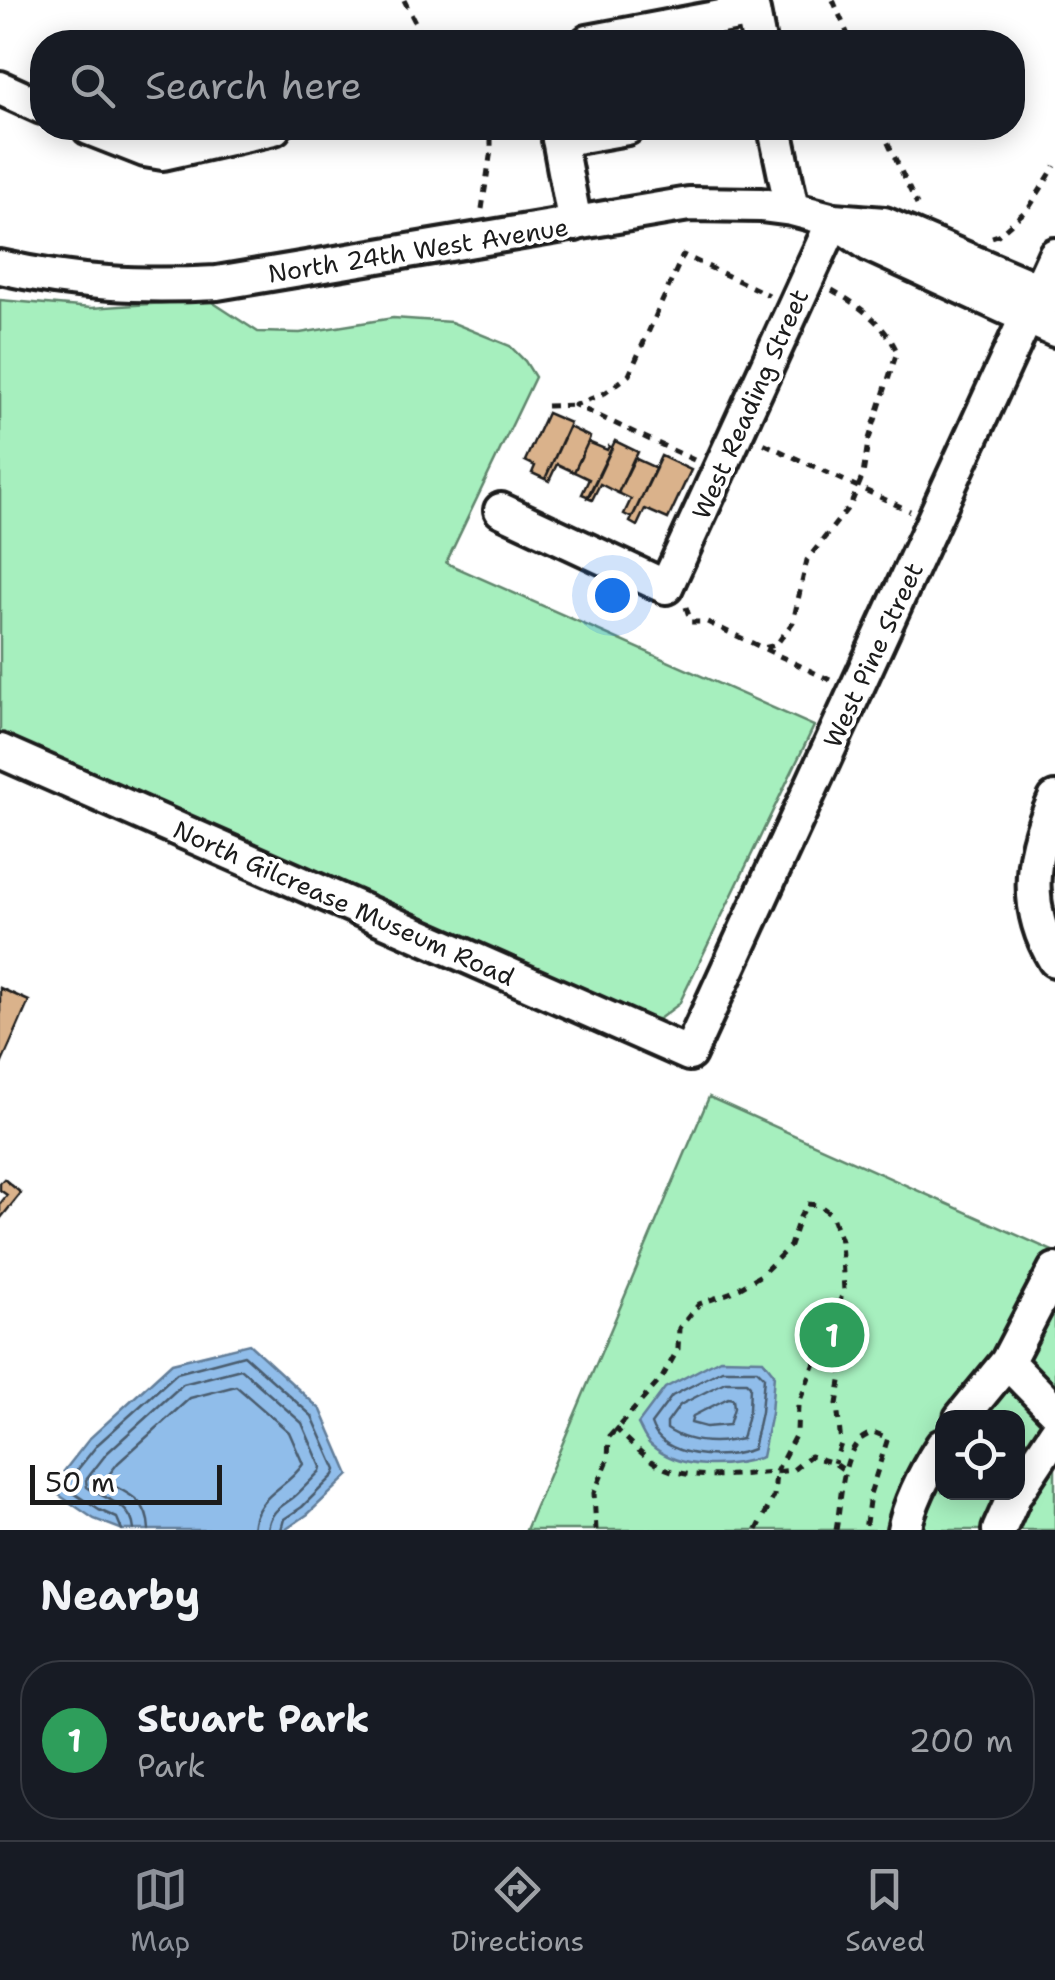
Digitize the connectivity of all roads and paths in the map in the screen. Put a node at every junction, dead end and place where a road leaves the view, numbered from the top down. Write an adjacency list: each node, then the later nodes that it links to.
1 (404, 0): 3 (path)
2 (833, 0): 6 (path)
3 (419, 30)
4 (651, 30): 5 (street)
5 (756, 30)
6 (846, 30)
7 (0, 88): 8 (street)
8 (30, 102)
9 (119, 140): 10 (street)
10 (221, 140)
11 (491, 140): 21 (path)
12 (559, 140): 19 (street)
13 (778, 140): 16 (street)
14 (887, 140): 17 (path)
15 (1055, 166): 20 (path)
16 (792, 209): 18 (street, North 24th West Avenue); 19 (street, North 24th West Avenue)
17 (922, 217)
18 (834, 220): 24 (street, West Reading Street); 25 (street, North 24th West Avenue)
19 (575, 224): 21 (street, North 24th West Avenue)
20 (986, 240)
21 (478, 241): 23 (street, North 24th West Avenue)
22 (1055, 255): 25 (street, West Pine Street)
23 (0, 267)
24 (801, 293): 26 (path); 28 (street, West Reading Street); 30 (path)
25 (1044, 309): 32 (street, West Pine Street)
26 (575, 405): 27 (path); 29 (path)
27 (547, 406)
28 (737, 432): 29 (street, West Reading Street); 30 (path)
29 (719, 472): 33 (street, West Reading Street)
30 (858, 487): 32 (path); 34 (path)
31 (501, 510): 33 (street)
32 (934, 521): 35 (street, West Pine Street)
33 (666, 587): 34 (path)
34 (763, 648): 35 (path)
35 (856, 692): 39 (street, West Pine Street)
36 (0, 751): 39 (street, North Gilcrease Museum Road)
37 (1055, 799): 38 (street)
38 (1048, 948)
39 (689, 1054)
40 (1055, 1270): 41 (street)
41 (1042, 1326): 43 (street)
42 (826, 1336): 46 (path); 49 (path); 51 (path)
43 (1007, 1362): 44 (street); 45 (street)
44 (968, 1410)
45 (1055, 1411)
46 (614, 1428): 51 (path); 54 (path)
47 (1055, 1434): 52 (street)
48 (935, 1458): 58 (street)
49 (834, 1463): 50 (path); 51 (path)
50 (844, 1470): 56 (path); 57 (path)
51 (776, 1472): 55 (path)
52 (1025, 1479)
53 (1013, 1500): 59 (street)
54 (596, 1530)
55 (757, 1530)
56 (836, 1530)
57 (865, 1530)
58 (904, 1530)
59 (999, 1530)

